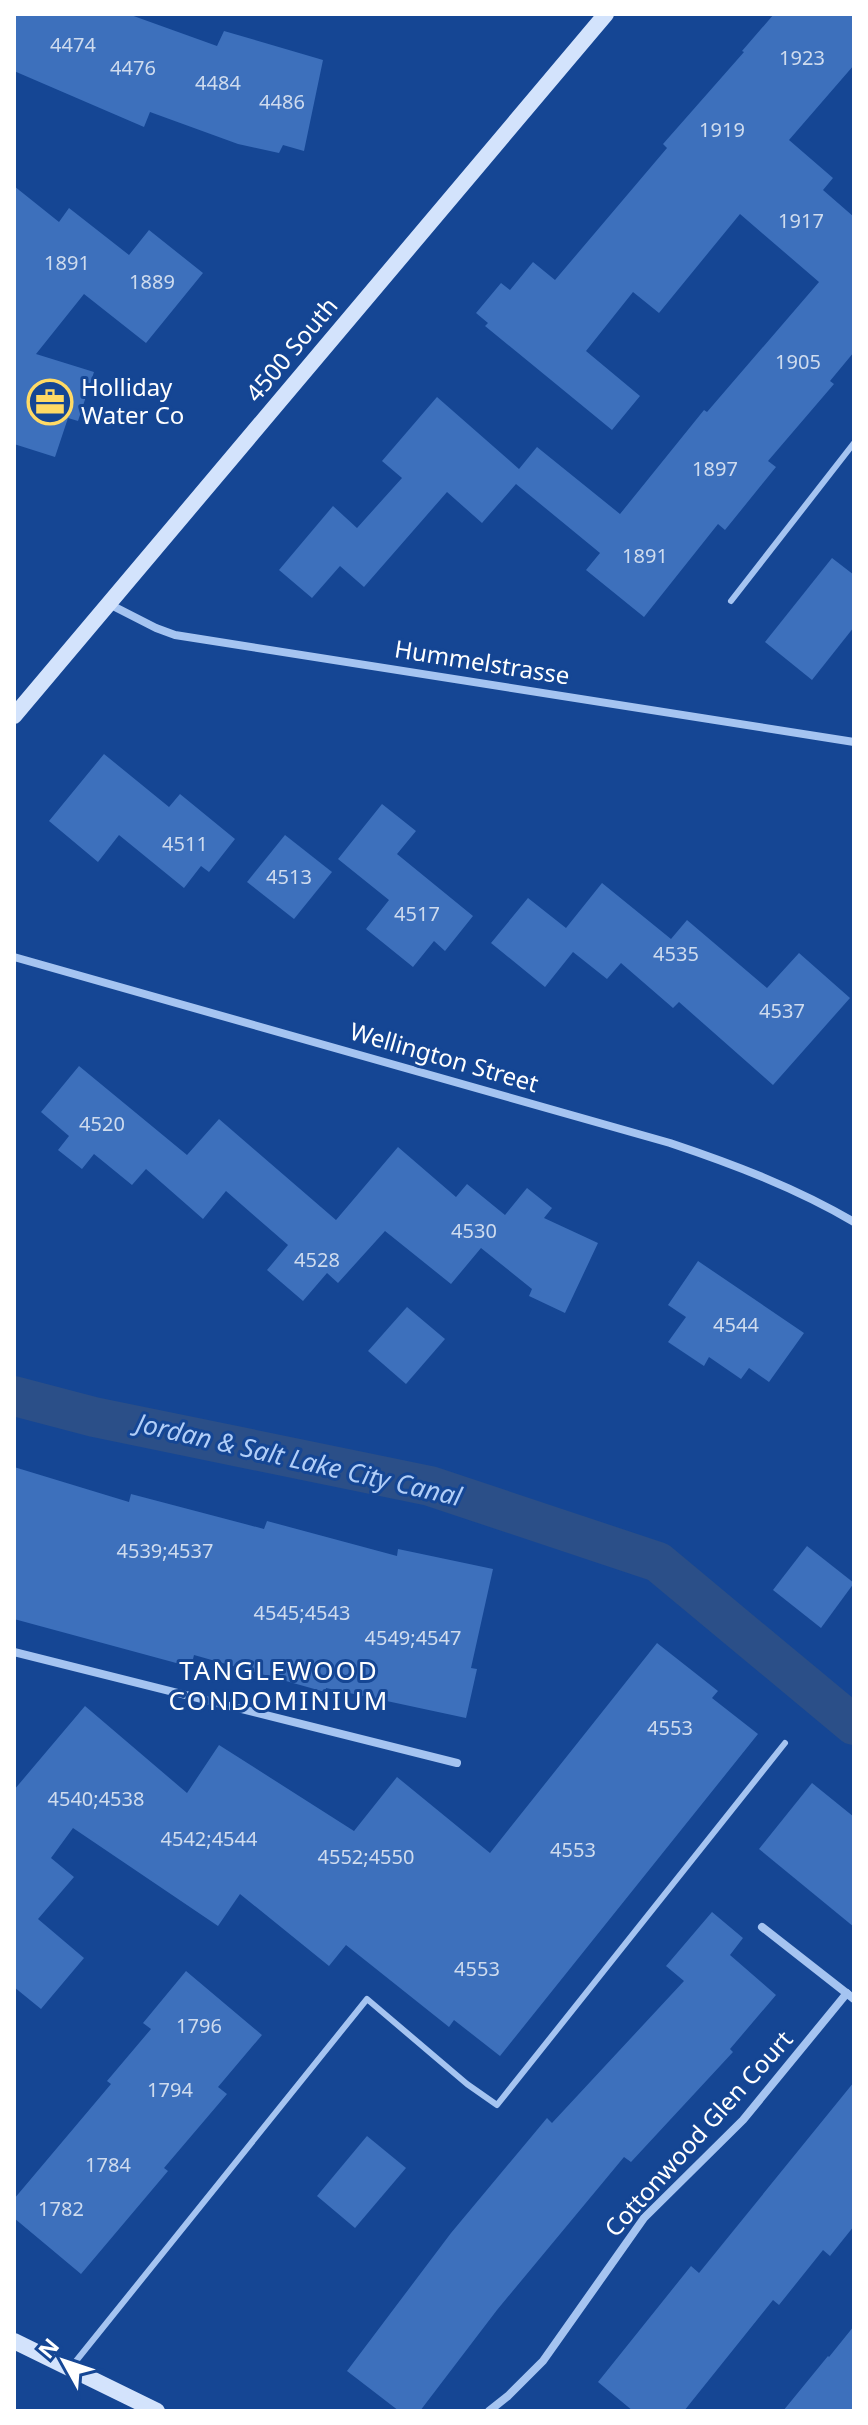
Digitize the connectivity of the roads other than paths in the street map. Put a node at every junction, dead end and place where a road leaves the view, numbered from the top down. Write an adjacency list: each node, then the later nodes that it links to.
1 (606, 14): 4 (main road, 4500 South)
2 (854, 443): 3 (lane)
3 (731, 601)
4 (109, 604): 5 (main road, 4500 South); 6 (street, Hummelstrasse)
5 (14, 716)
6 (854, 742)
7 (14, 957): 8 (street, Wellington Street)
8 (854, 1222)
9 (14, 1652): 11 (street)
10 (785, 1743): 15 (lane)
11 (457, 1763)
12 (762, 1927): 13 (street, Cottonwood Glen Court)
13 (850, 1996): 17 (street, Cottonwood Glen Court)
14 (14, 2341): 15 (main road)
15 (70, 2368): 16 (main road)
16 (157, 2411)
17 (489, 2411)

